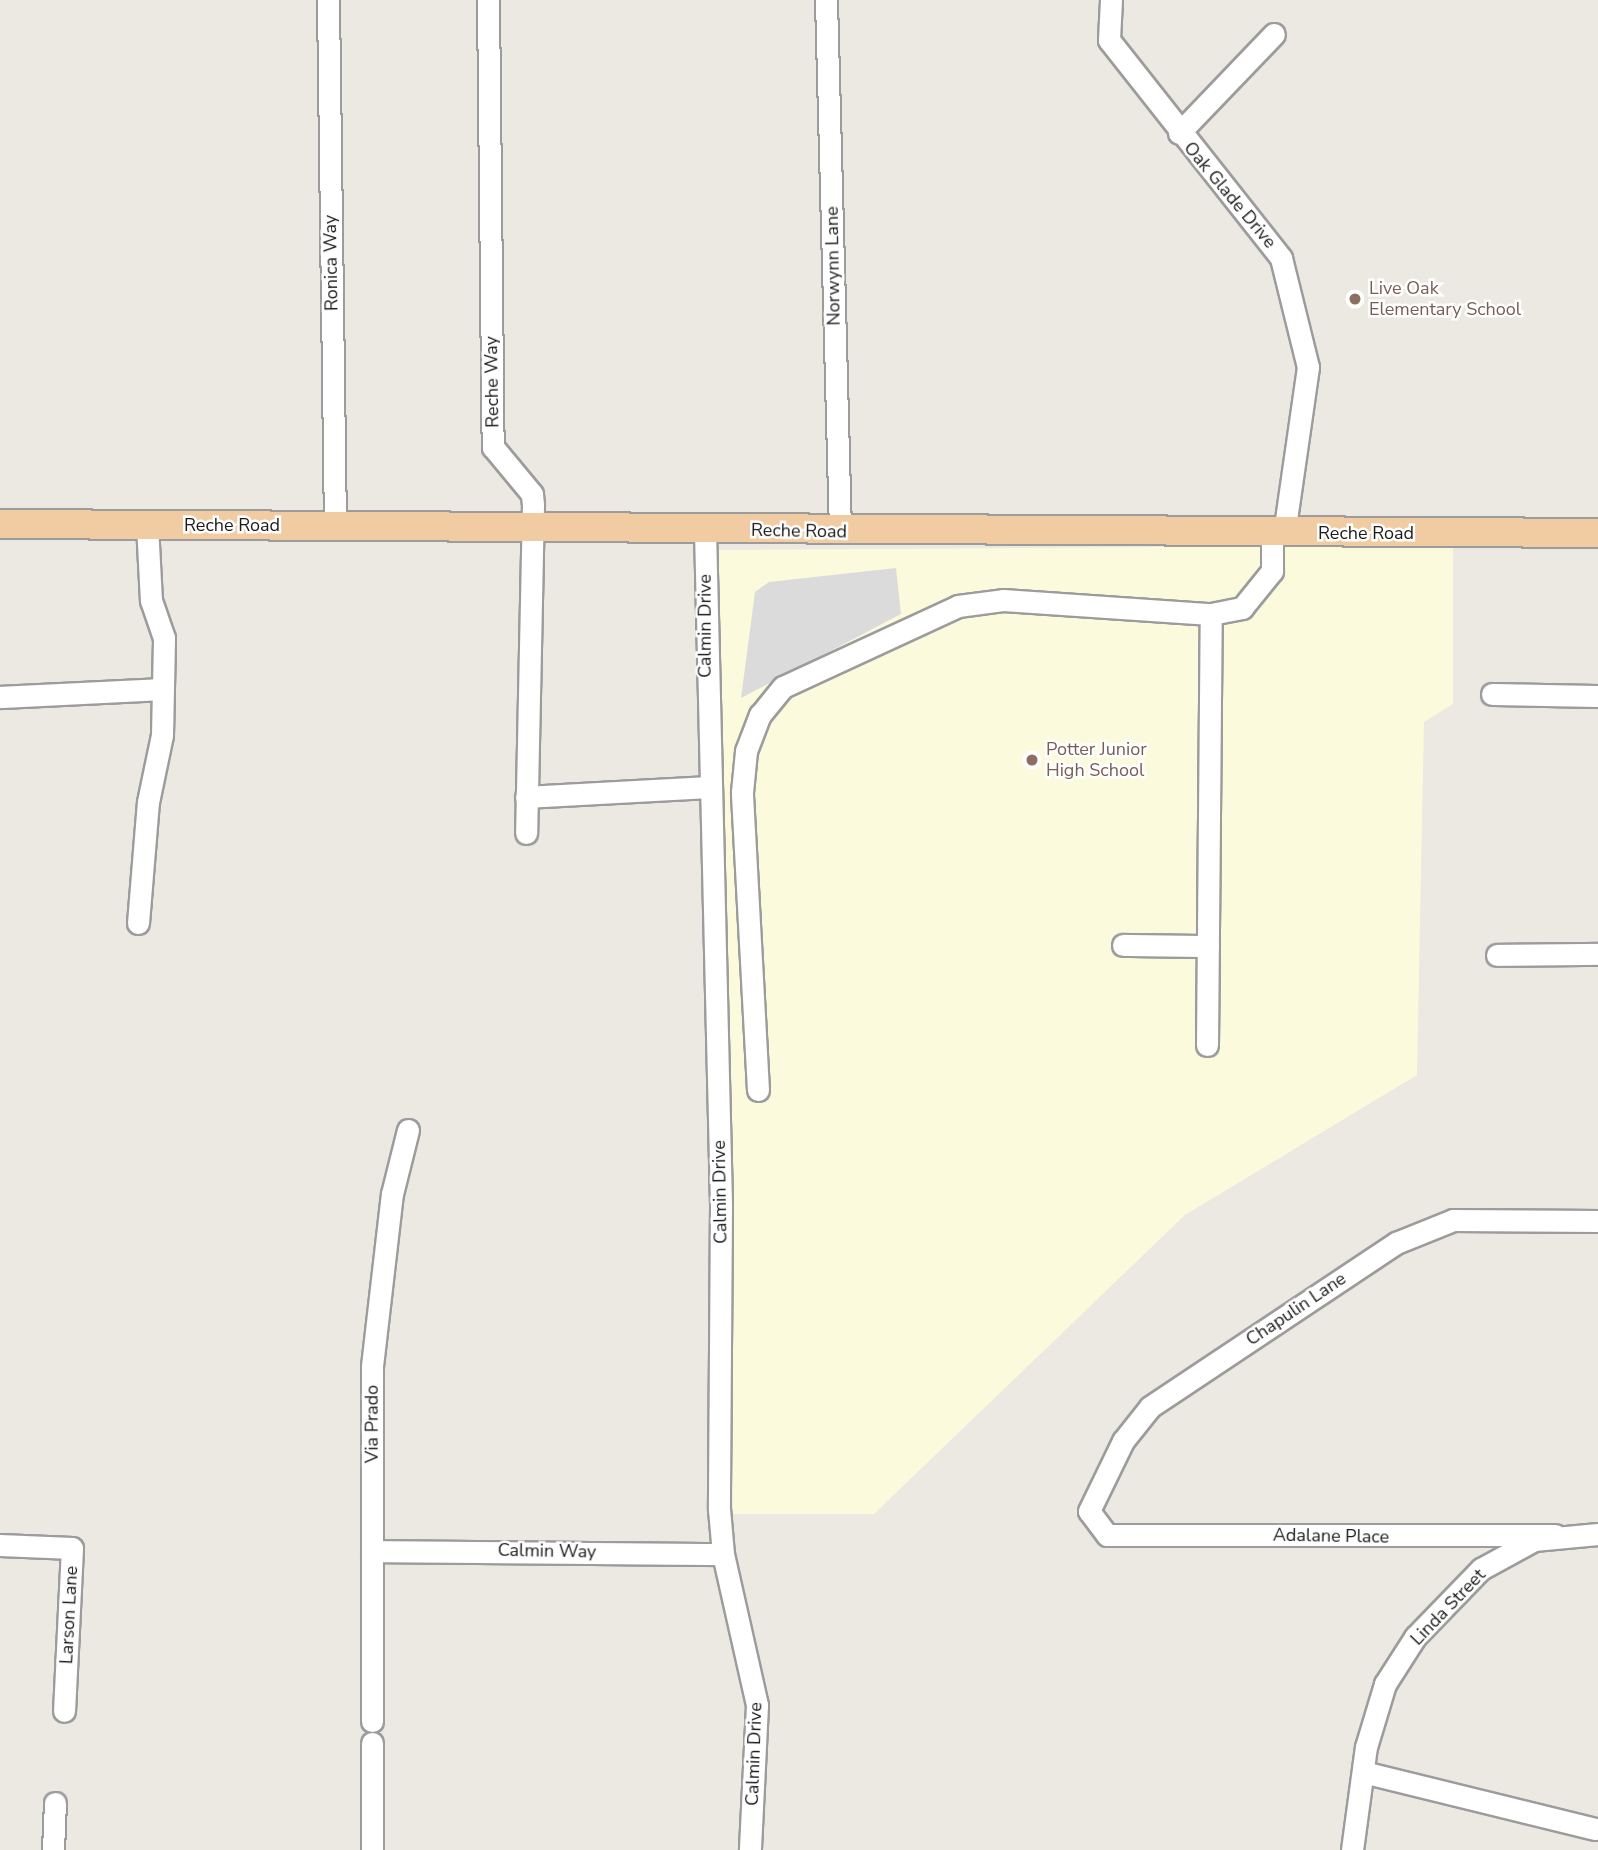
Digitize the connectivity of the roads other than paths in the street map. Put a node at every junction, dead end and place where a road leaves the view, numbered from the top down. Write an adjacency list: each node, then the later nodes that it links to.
1 (328, 0): 9 (street, Ronica Way)
2 (488, 0): 10 (street, Reche Way)
3 (826, 0): 12 (street, Norwynn Lane)
4 (1111, 0): 6 (street, Oak Glade Drive)
5 (1274, 34): 6 (street)
6 (1179, 133): 13 (street, Oak Glade Drive)
7 (0, 524): 8 (main road, Reche Road)
8 (147, 524): 9 (main road, Reche Road); 16 (street)
9 (335, 525): 10 (main road, Reche Road)
10 (532, 528): 11 (main road, Reche Road); 21 (street, Reche Way)
11 (705, 530): 12 (main road, Reche Road); 20 (street, Calmin Drive)
12 (840, 532): 13 (main road, Reche Road)
13 (1278, 533): 14 (main road, Reche Road); 15 (street, Oak Glade Drive)
14 (1598, 533)
15 (1211, 614): 25 (street); 29 (street, Oak Glade Drive)
16 (163, 689): 19 (street); 23 (street)
17 (1492, 694): 18 (street)
18 (1598, 696)
19 (0, 697)
20 (708, 787): 21 (street); 37 (street, Calmin Drive)
21 (526, 797): 22 (street, Reche Way)
22 (526, 833)
23 (138, 923)
24 (1123, 945): 25 (street)
25 (1208, 946): 28 (street)
26 (1598, 954): 27 (street)
27 (1497, 955)
28 (1207, 1045)
29 (758, 1090)
30 (408, 1130): 36 (street, Via Prado)
31 (1598, 1221): 33 (street, Chapulin Lane)
32 (1598, 1534): 34 (street, Linda Street)
33 (1107, 1535): 34 (street, Adalane Place)
34 (1555, 1535): 41 (street, Linda Street)
35 (0, 1545): 38 (street, Larson Lane)
36 (372, 1551): 37 (street, Calmin Way); 39 (street, Via Prado)
37 (723, 1554): 47 (street, Calmin Drive)
38 (64, 1712)
39 (372, 1721)
40 (372, 1743): 46 (street)
41 (1363, 1772): 43 (street); 44 (street, Linda Street)
42 (55, 1803): 45 (street)
43 (1595, 1829)
44 (1354, 1847)
45 (53, 1850)
46 (372, 1850)
47 (750, 1850)

